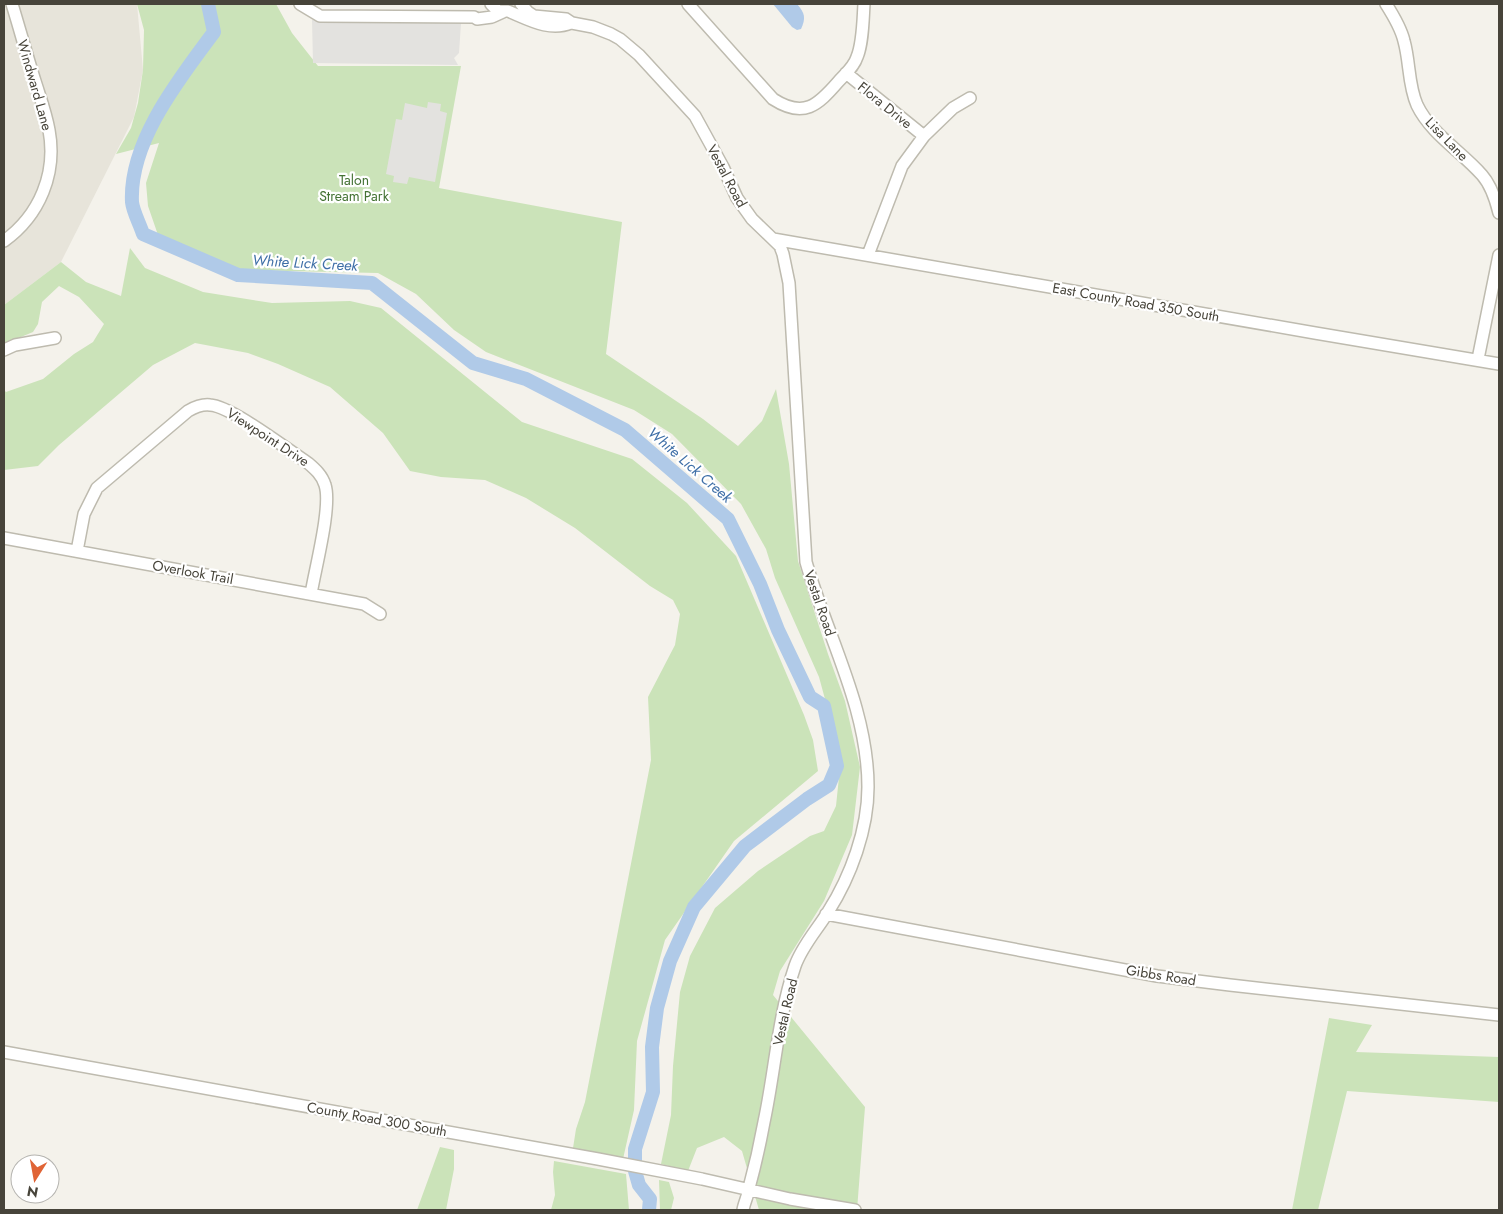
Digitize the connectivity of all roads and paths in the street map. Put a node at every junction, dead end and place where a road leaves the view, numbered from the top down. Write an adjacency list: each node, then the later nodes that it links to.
1 (12, 4): 17 (street, Windward Lane)
2 (300, 4): 10 (street)
3 (487, 4): 10 (street)
4 (491, 4): 9 (street, Vestal Road)
5 (521, 4): 11 (street, Vestal Road)
6 (688, 4): 12 (street)
7 (864, 4): 12 (street)
8 (1386, 4): 15 (street, Lisa Lane)
9 (509, 9): 10 (street); 11 (street, Vestal Road)
10 (474, 17)
11 (572, 23): 16 (street, Vestal Road)
12 (846, 73): 14 (street, Flora Drive)
13 (970, 98): 14 (street)
14 (924, 136): 18 (street)
15 (1499, 213)
16 (773, 239): 18 (street, East County Road 350 South); 28 (street, Vestal Road)
17 (4, 241)
18 (868, 255): 22 (street, East County Road 350 South)
19 (1499, 255): 22 (street)
20 (55, 338): 21 (street)
21 (4, 350)
22 (1478, 360): 23 (street, East County Road 350 South)
23 (1499, 364)
24 (4, 538): 25 (street, Overlook Trail)
25 (77, 551): 26 (street, Overlook Trail); 26 (street, Viewpoint Drive)
26 (310, 594): 27 (street, Overlook Trail)
27 (380, 614)
28 (826, 914): 29 (street, Gibbs Road); 31 (street, Vestal Road)
29 (1499, 1015)
30 (4, 1052): 31 (street, County Road 300 South)
31 (749, 1191): 32 (street, Vestal Road); 33 (street, County Road 300 South)
32 (743, 1210)
33 (855, 1210)

